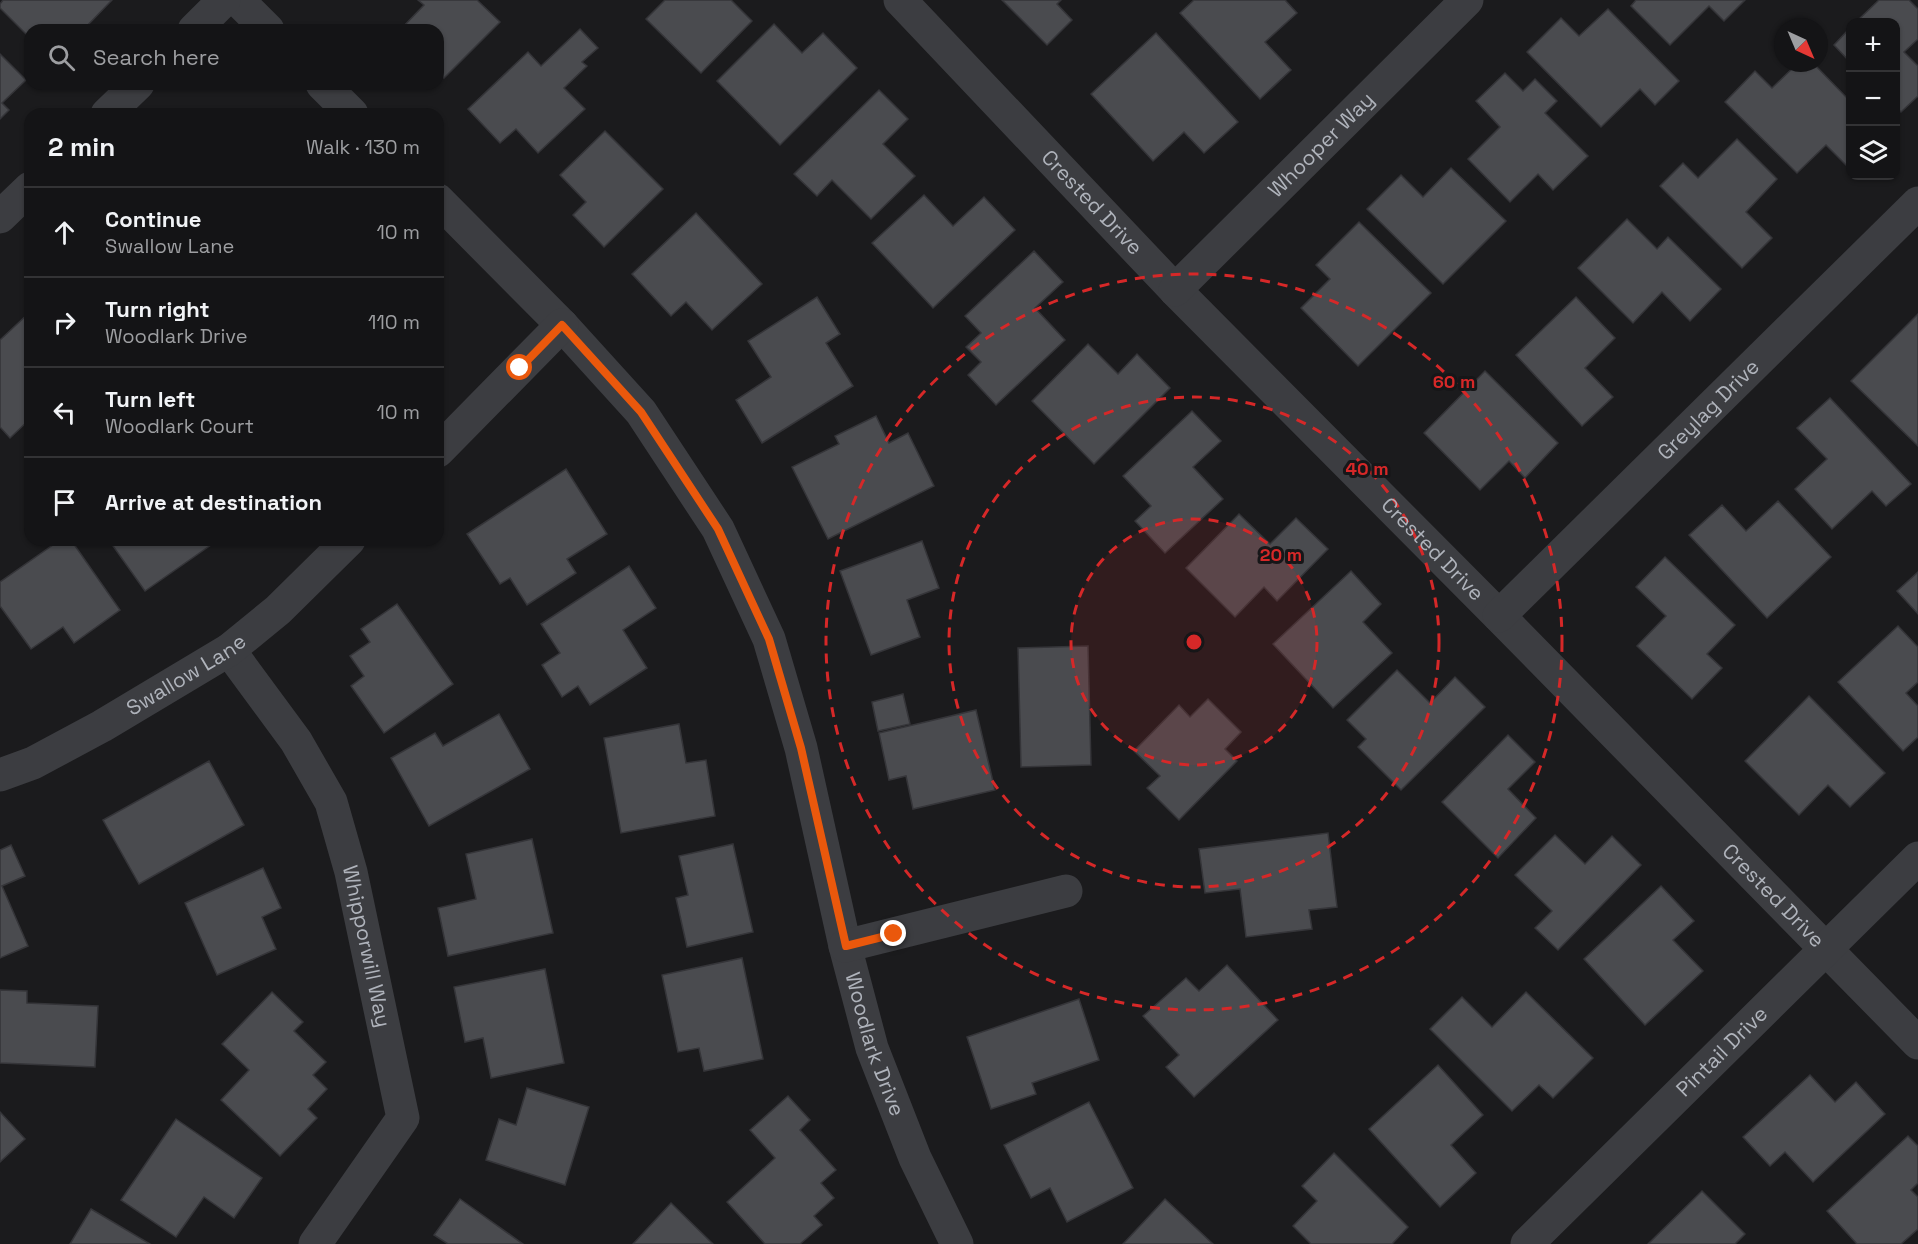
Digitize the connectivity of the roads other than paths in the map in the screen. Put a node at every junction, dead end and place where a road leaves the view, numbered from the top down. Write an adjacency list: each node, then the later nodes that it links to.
1 (224, 0): 5 (street)
2 (238, 0): 6 (street)
3 (900, 0): 15 (street, Crested Drive)
4 (1467, 0): 15 (street, Whooper Way)
5 (200, 24)
6 (262, 24)
7 (132, 90): 9 (street)
8 (328, 90): 10 (street)
9 (113, 108)
10 (346, 108)
11 (24, 194): 14 (street)
12 (1918, 203): 19 (street, Greylag Drive)
13 (444, 206): 16 (street, Woodlark Drive)
14 (0, 217)
15 (1175, 290): 19 (street, Crested Drive)
16 (562, 325): 17 (street); 24 (street, Woodlark Drive)
17 (444, 445)
18 (343, 546): 20 (street, Swallow Lane)
19 (1499, 616): 25 (street, Crested Drive)
20 (229, 650): 21 (street, Swallow Lane); 28 (street, Whipporwill Way)
21 (0, 776)
22 (1918, 858): 25 (street, Pintail Drive)
23 (1066, 891): 24 (street)
24 (846, 946): 27 (street, Woodlark Drive)
25 (1825, 950): 26 (street, Crested Drive); 29 (street, Pintail Drive)
26 (1918, 1043)
27 (953, 1243)
28 (315, 1244)
29 (1527, 1244)

